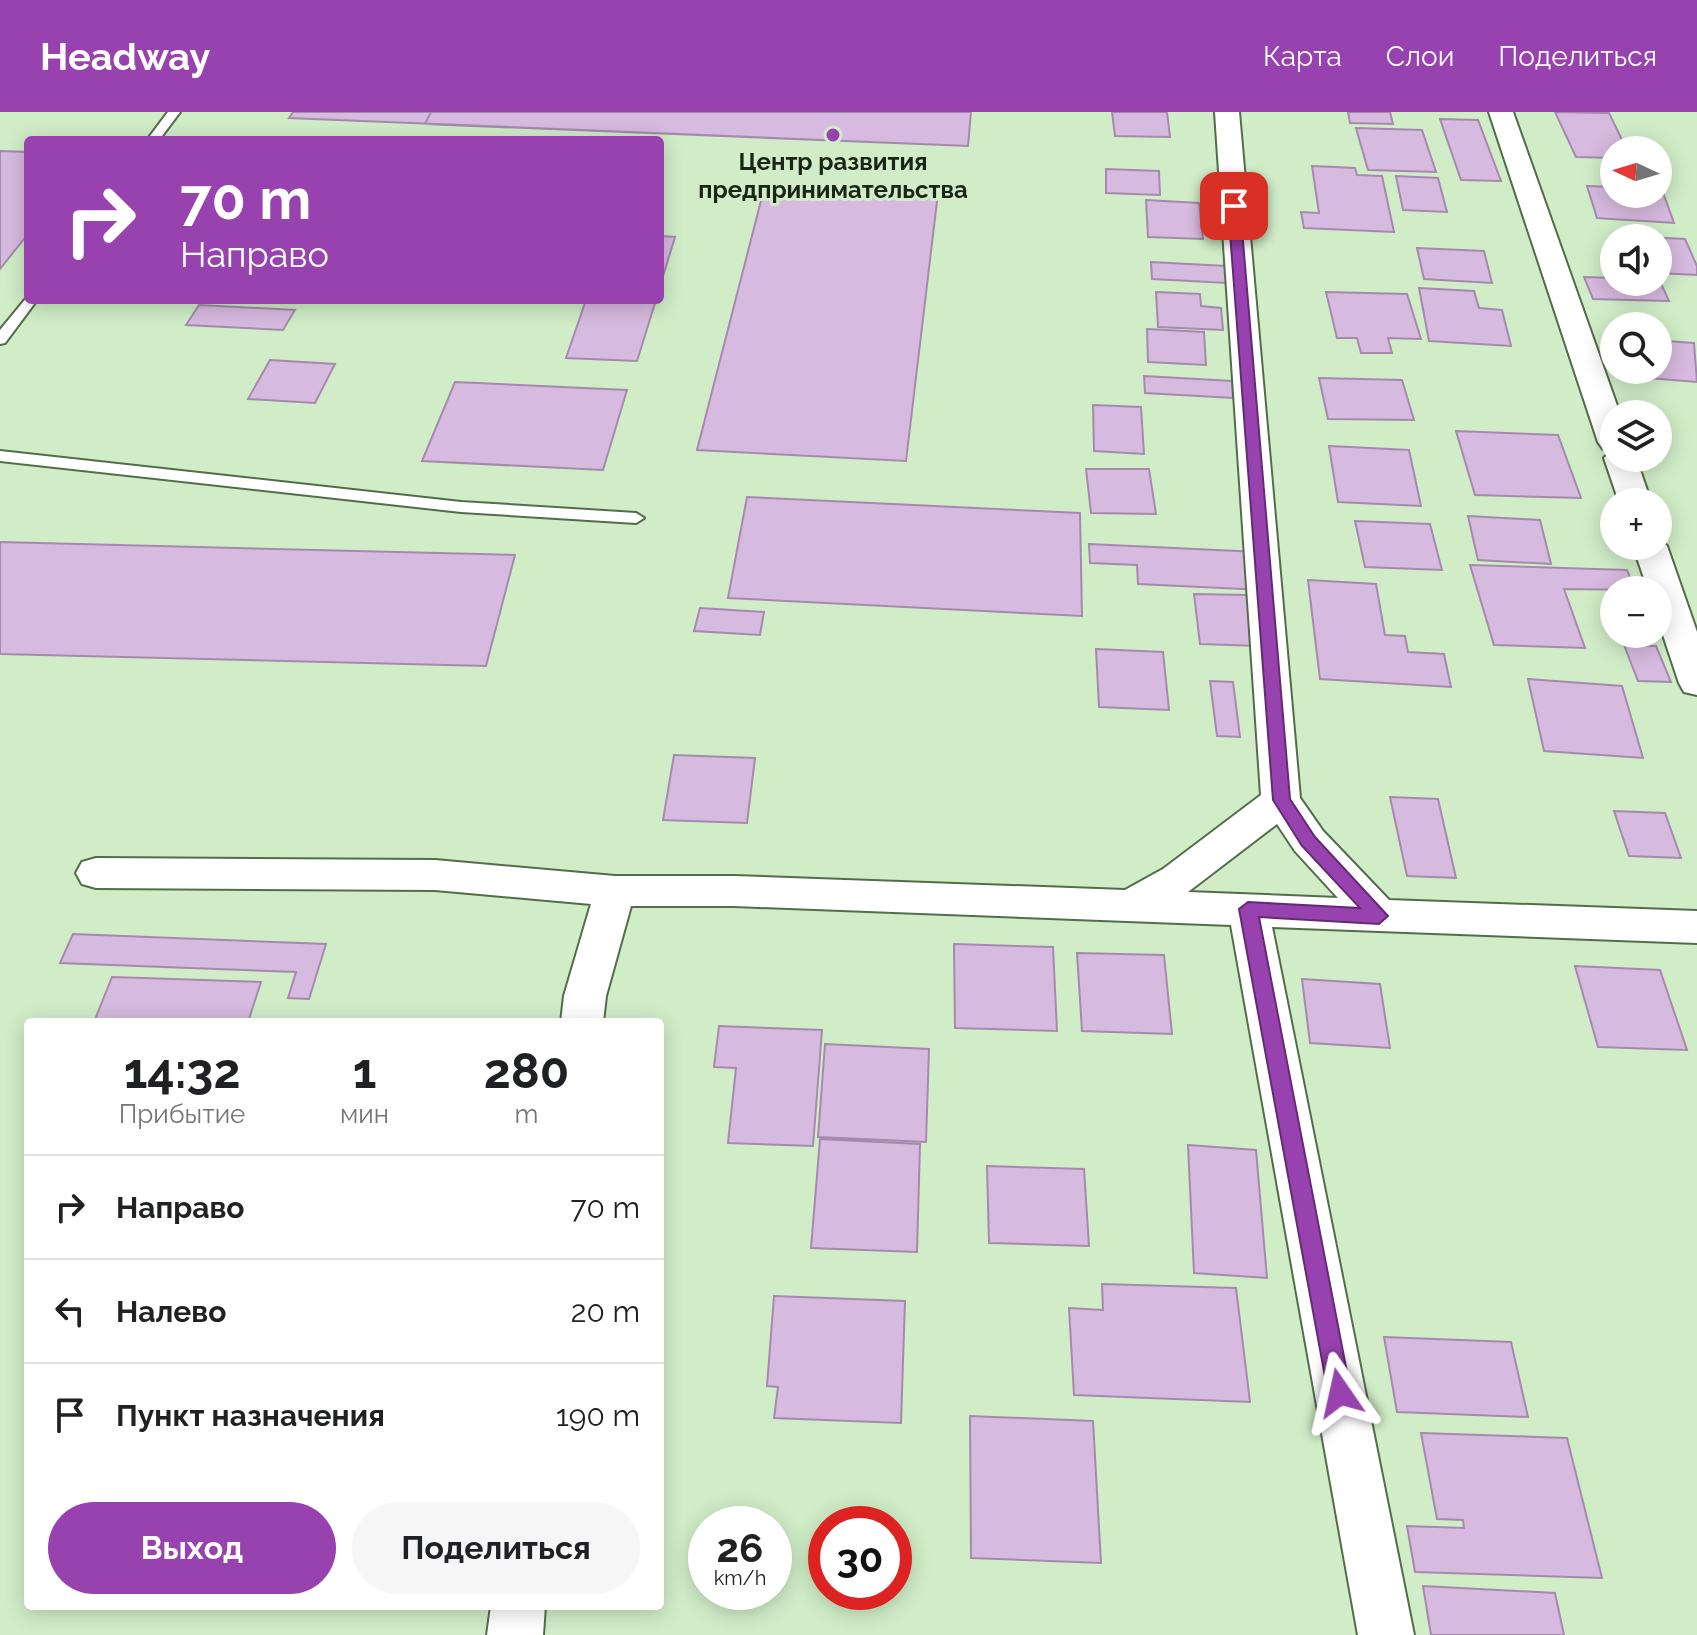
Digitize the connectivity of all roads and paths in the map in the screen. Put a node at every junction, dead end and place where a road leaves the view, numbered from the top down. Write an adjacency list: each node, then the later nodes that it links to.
1 (174, 112): 4 (lane)
2 (1227, 112): 12 (street)
3 (1501, 112): 7 (street)
4 (156, 136)
5 (27, 304): 6 (lane)
6 (0, 340)
7 (1600, 401)
8 (0, 456): 9 (lane)
9 (636, 518)
10 (1655, 560): 11 (street)
11 (1697, 683)
12 (1281, 800): 15 (street); 17 (street)
13 (96, 873): 14 (street)
14 (615, 891): 15 (street); 19 (street)
15 (1128, 907): 16 (street)
16 (1248, 909): 17 (street); 22 (street)
17 (1379, 916): 18 (street)
18 (1697, 927)
19 (582, 1018)
20 (518, 1610): 21 (street)
21 (515, 1635)
22 (1386, 1635)

